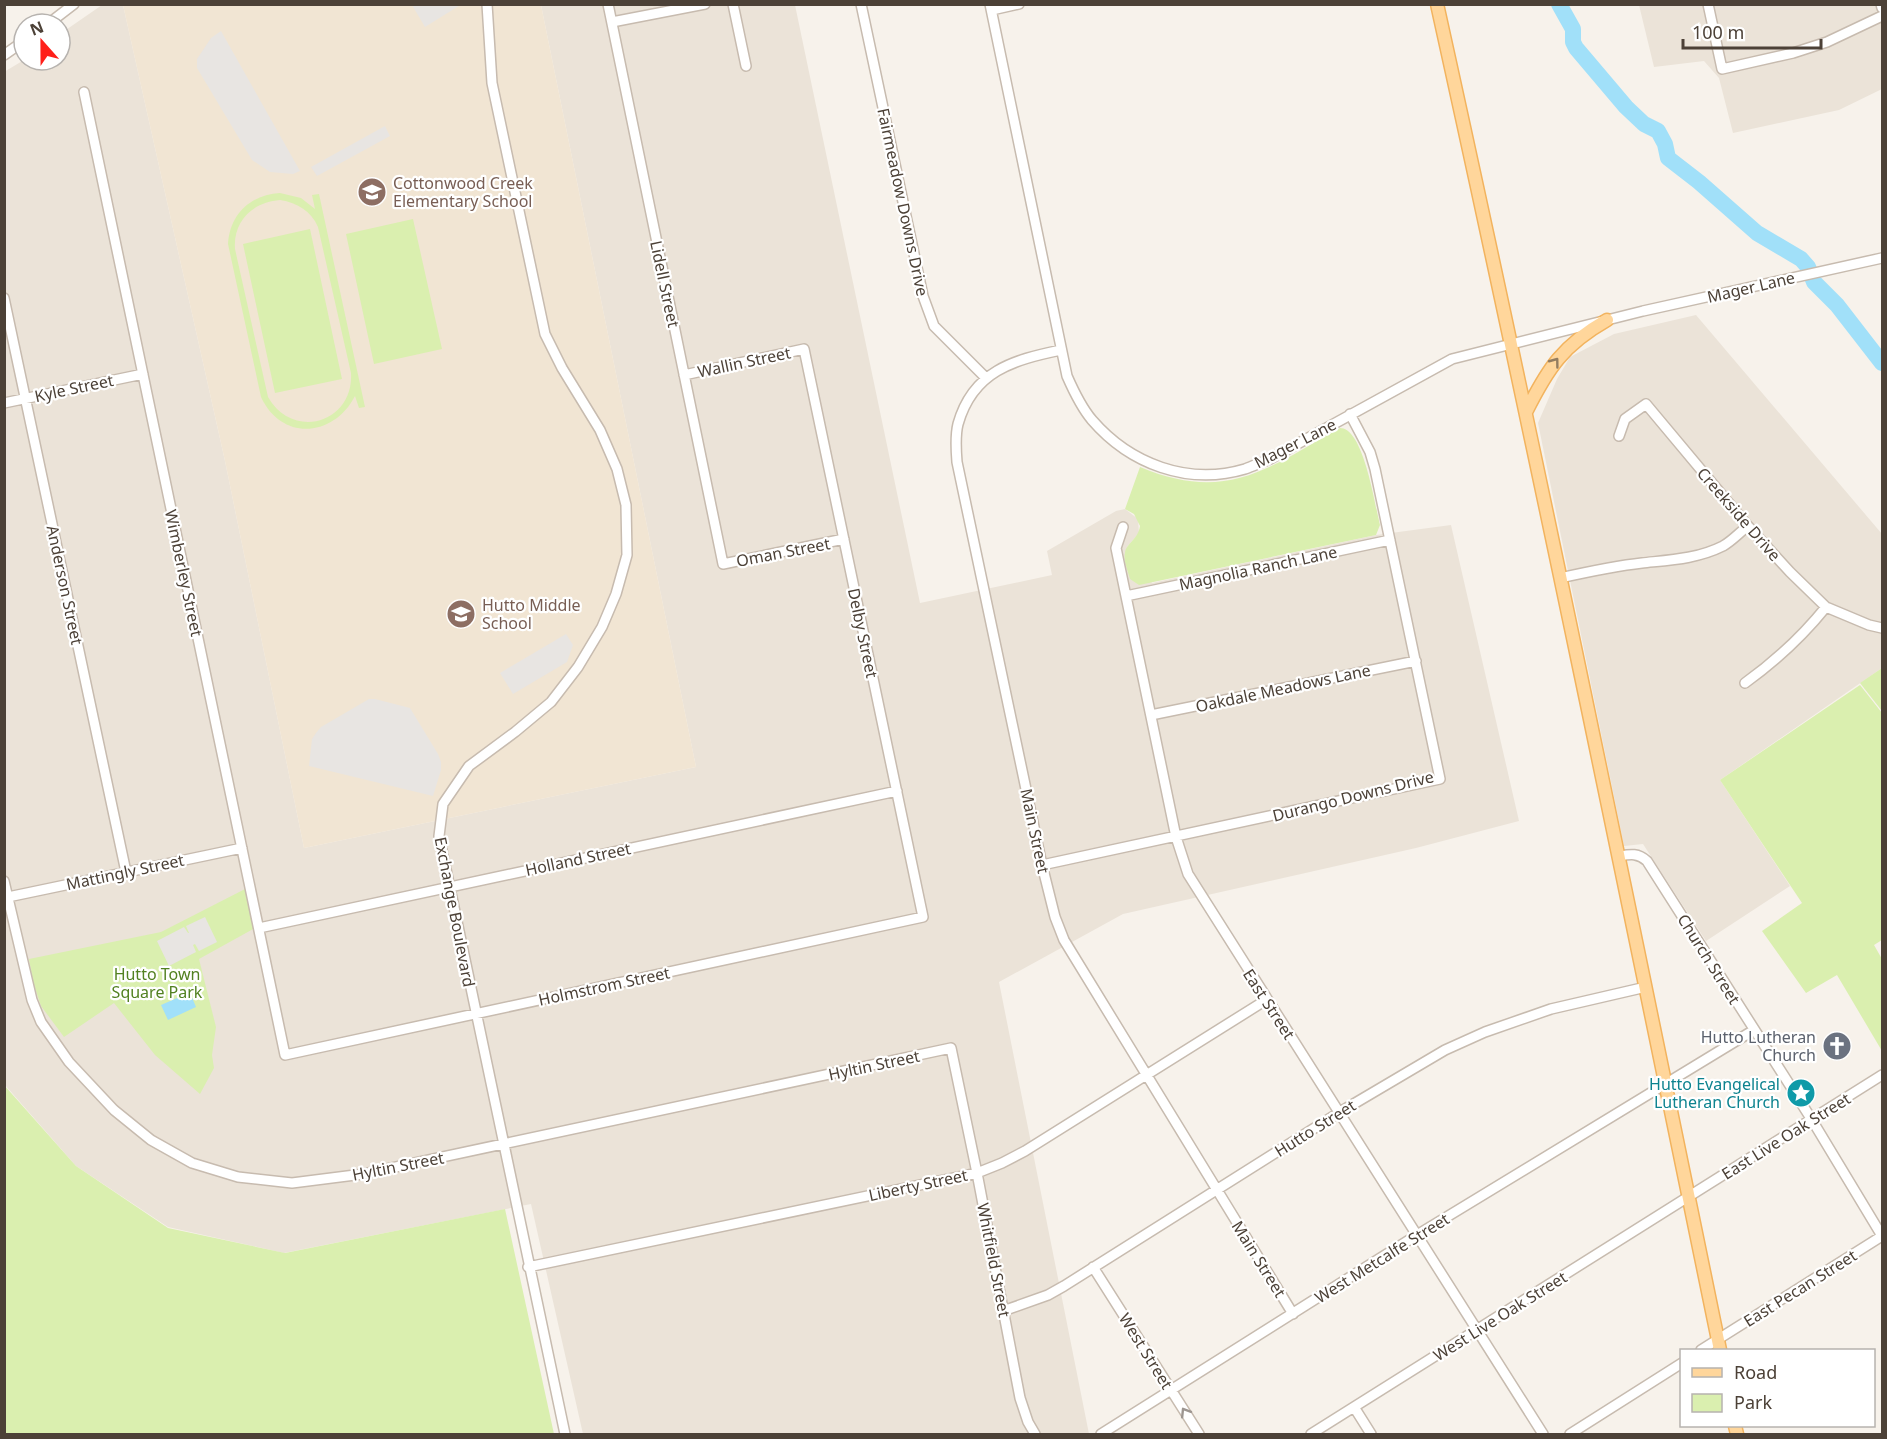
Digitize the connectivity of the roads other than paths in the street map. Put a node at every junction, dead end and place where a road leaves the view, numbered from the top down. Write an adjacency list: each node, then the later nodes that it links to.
1 (487, 4): 47 (street, Exchange Boulevard)
2 (608, 4): 11 (street, Lidell Street)
3 (705, 4): 11 (street)
4 (733, 4): 12 (street)
5 (861, 4): 22 (street, Fairmeadow Downs Drive)
6 (1019, 4): 9 (street)
7 (1437, 4): 17 (main road)
8 (1708, 4): 10 (street)
9 (991, 7): 19 (street, Mager Lane)
10 (1882, 16)
11 (612, 22): 21 (street, Lidell Street)
12 (746, 66)
13 (84, 92): 20 (street, Wimberley Street)
14 (1882, 258): 16 (street, Mager Lane)
15 (4, 298): 23 (street, Anderson Street)
16 (1607, 320): 17 (street, Mager Lane); 25 (main road, one-way to 16)
17 (1512, 344): 25 (main road); 26 (street, Mager Lane)
18 (804, 349): 21 (street, Wallin Street); 30 (street, Delby Street)
19 (1061, 350): 22 (street, Main Street); 26 (street, Mager Lane)
20 (143, 374): 23 (street, Kyle Street); 42 (street, Wimberley Street)
21 (684, 375): 32 (street, Lidell Street)
22 (986, 378): 44 (street, Main Street)
23 (26, 398): 24 (street, Kyle Street); 45 (street, Anderson Street)
24 (4, 403)
25 (1526, 412): 33 (main road)
26 (1350, 414): 31 (street, Durango Downs Drive)
27 (1619, 436): 28 (street, Creekside Drive)
28 (1748, 525): 33 (street); 35 (street, Creekside Drive)
29 (1123, 527): 34 (street, East Street)
30 (844, 539): 32 (street, Oman Street); 40 (street, Delby Street)
31 (1390, 540): 34 (street, Magnolia Ranch Lane); 37 (street, Durango Downs Drive)
32 (723, 564)
33 (1560, 578): 43 (main road)
34 (1126, 596): 39 (street, East Street)
35 (1826, 607): 36 (street, Creekside Drive); 38 (street)
36 (1882, 628)
37 (1416, 661): 39 (street, Oakdale Meadows Lane); 41 (street, Durango Downs Drive)
38 (1745, 683)
39 (1151, 715): 41 (street, East Street)
40 (897, 791): 47 (street, Holland Street); 49 (street, Delby Street)
41 (1176, 837): 44 (street, Durango Downs Drive); 52 (street, East Street)
42 (242, 848): 45 (street, Mattingly Street); 50 (street, Wimberley Street)
43 (1620, 856): 51 (main road); 54 (street, Church Street)
44 (1042, 865): 57 (street, Main Street)
45 (126, 872): 48 (street, Mattingly Street)
46 (4, 881): 48 (street, Hyltin Street)
47 (448, 886): 50 (street, Holland Street); 53 (street, Exchange Boulevard)
48 (8, 897): 62 (street, Hyltin Street)
49 (923, 917): 53 (street, Holmstrom Street)
50 (259, 928): 56 (street, Wimberley Street)
51 (1646, 987): 59 (main road); 60 (street, Hutto Street)
52 (1266, 1000): 57 (street, Liberty Street); 60 (street, East Street)
53 (475, 1014): 56 (street, Holmstrom Street); 62 (street, Exchange Boulevard)
54 (1754, 1030): 59 (street, West Metcalfe Street); 61 (street, Church Street)
55 (951, 1048): 62 (street, Hyltin Street); 63 (street, Whitfield Street)
56 (285, 1055)
57 (1145, 1074): 63 (street, Liberty Street); 64 (street, Main Street)
58 (1882, 1075): 61 (street, East Live Oak Street)
59 (1666, 1085): 65 (main road); 66 (street, West Metcalfe Street)
60 (1340, 1112): 64 (street, Hutto Street); 66 (street, East Street)
61 (1812, 1120): 65 (street, East Live Oak Street); 67 (street, Church Street)
62 (502, 1144): 68 (street, Exchange Boulevard)
63 (977, 1173): 68 (street, Liberty Street); 70 (street, Whitfield Street)
64 (1216, 1190): 69 (street, Hutto Street); 71 (street, Main Street)
65 (1689, 1197): 72 (street, West Live Oak Street); 73 (main road)
66 (1417, 1235): 71 (street, West Metcalfe Street); 72 (street, East Street)
67 (1882, 1236): 73 (street, East Pecan Street)
68 (528, 1266): 77 (street, Exchange Boulevard)
69 (1093, 1267): 70 (street, Hutto Street); 75 (street, West Street)
70 (1003, 1311): 78 (street, Whitfield Street)
71 (1293, 1314): 75 (street, West Metcalfe Street)
72 (1477, 1330): 76 (street, West Live Oak Street); 83 (street, East Street)
73 (1719, 1345)
74 (1680, 1364): 84 (street)
75 (1171, 1390): 79 (street, West Metcalfe Street); 80 (street, West Street, one-way to 75)
76 (1354, 1407): 81 (street, West Live Oak Street); 82 (street)
77 (565, 1434)
78 (1035, 1434)
79 (1101, 1434)
80 (1199, 1434)
81 (1311, 1434)
82 (1371, 1434)
83 (1543, 1434)
84 (1570, 1434)

